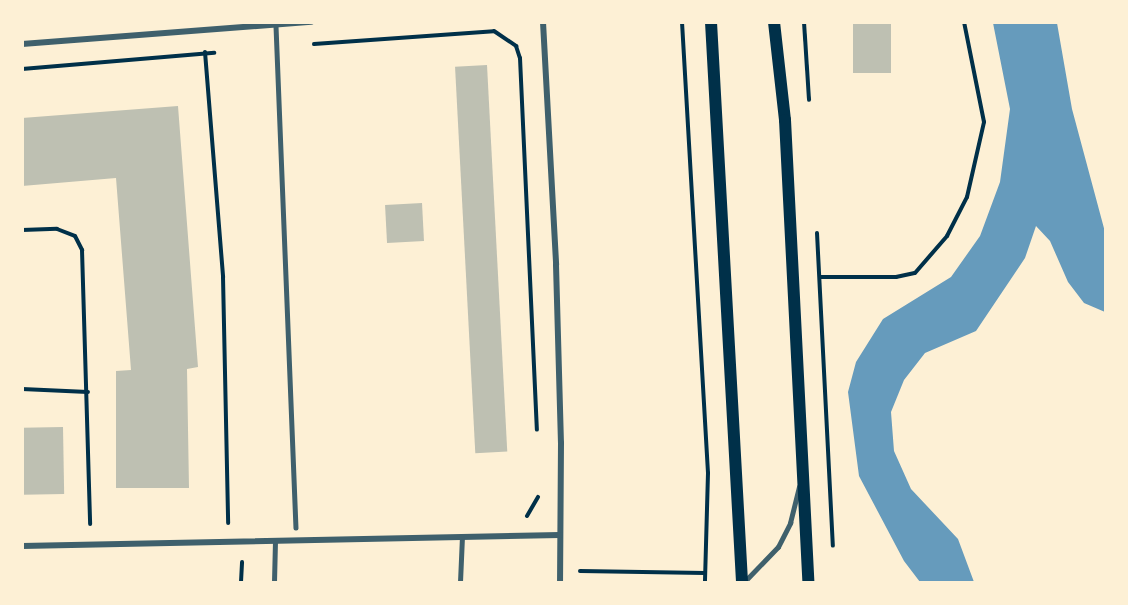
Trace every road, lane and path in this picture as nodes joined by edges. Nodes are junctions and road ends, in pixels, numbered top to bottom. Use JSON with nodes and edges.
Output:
{"nodes":[{"id":1,"x":311,"y":22,"type":"edge"},
{"id":2,"x":543,"y":22,"type":"edge"},
{"id":3,"x":682,"y":22,"type":"edge"},
{"id":4,"x":711,"y":22,"type":"edge"},
{"id":5,"x":774,"y":22,"type":"edge"},
{"id":6,"x":964,"y":22,"type":"edge"},
{"id":7,"x":259,"y":25,"type":"edge"},
{"id":8,"x":276,"y":26,"type":"junction"},
{"id":9,"x":204,"y":32,"type":"junction"},
{"id":10,"x":22,"y":44,"type":"edge"},
{"id":11,"x":279,"y":47,"type":"junction"},
{"id":12,"x":226,"y":52,"type":"dead end"},
{"id":13,"x":205,"y":54,"type":"junction"},
{"id":14,"x":22,"y":69,"type":"edge"},
{"id":15,"x":22,"y":230,"type":"edge"},
{"id":16,"x":820,"y":276,"type":"dead end"},
{"id":17,"x":22,"y":389,"type":"edge"},
{"id":18,"x":88,"y":392,"type":"junction"},
{"id":19,"x":538,"y":435,"type":"dead end"},
{"id":20,"x":804,"y":466,"type":"junction"},
{"id":21,"x":539,"y":487,"type":"dead end"},
{"id":22,"x":519,"y":524,"type":"dead end"},
{"id":23,"x":296,"y":528,"type":"dead end"},
{"id":24,"x":560,"y":535,"type":"junction"},
{"id":25,"x":462,"y":537,"type":"junction"},
{"id":26,"x":275,"y":541,"type":"junction"},
{"id":27,"x":229,"y":542,"type":"junction"},
{"id":28,"x":90,"y":545,"type":"junction"},
{"id":29,"x":22,"y":546,"type":"edge"},
{"id":30,"x":560,"y":570,"type":"junction"},
{"id":31,"x":705,"y":573,"type":"junction"},
{"id":32,"x":274,"y":582,"type":"edge"},
{"id":33,"x":460,"y":582,"type":"edge"},
{"id":34,"x":560,"y":582,"type":"edge"},
{"id":35,"x":705,"y":582,"type":"edge"},
{"id":36,"x":743,"y":582,"type":"edge"},
{"id":37,"x":808,"y":582,"type":"edge"}],
"edges":[{"from":1,"to":8,"type":"street"},
{"from":2,"to":24,"type":"street"},
{"from":3,"to":31,"type":"path"},
{"from":4,"to":36,"type":"main road"},
{"from":5,"to":20,"type":"main road"},
{"from":6,"to":16,"type":"path"},
{"from":7,"to":8,"type":"street"},
{"from":7,"to":9,"type":"street"},
{"from":8,"to":11,"type":"lane"},
{"from":9,"to":10,"type":"street"},
{"from":9,"to":13,"type":"path"},
{"from":11,"to":19,"type":"path"},
{"from":11,"to":23,"type":"lane"},
{"from":12,"to":13,"type":"path"},
{"from":13,"to":14,"type":"path"},
{"from":13,"to":27,"type":"path"},
{"from":15,"to":18,"type":"path"},
{"from":17,"to":18,"type":"path"},
{"from":18,"to":28,"type":"path"},
{"from":20,"to":36,"type":"lane"},
{"from":20,"to":37,"type":"main road"},
{"from":21,"to":22,"type":"path"},
{"from":24,"to":25,"type":"street"},
{"from":24,"to":30,"type":"street"},
{"from":25,"to":26,"type":"street"},
{"from":25,"to":33,"type":"lane"},
{"from":26,"to":27,"type":"street"},
{"from":26,"to":32,"type":"lane"},
{"from":27,"to":28,"type":"street"},
{"from":28,"to":29,"type":"street"},
{"from":30,"to":31,"type":"path"},
{"from":30,"to":34,"type":"street"},
{"from":31,"to":35,"type":"path"}]}
